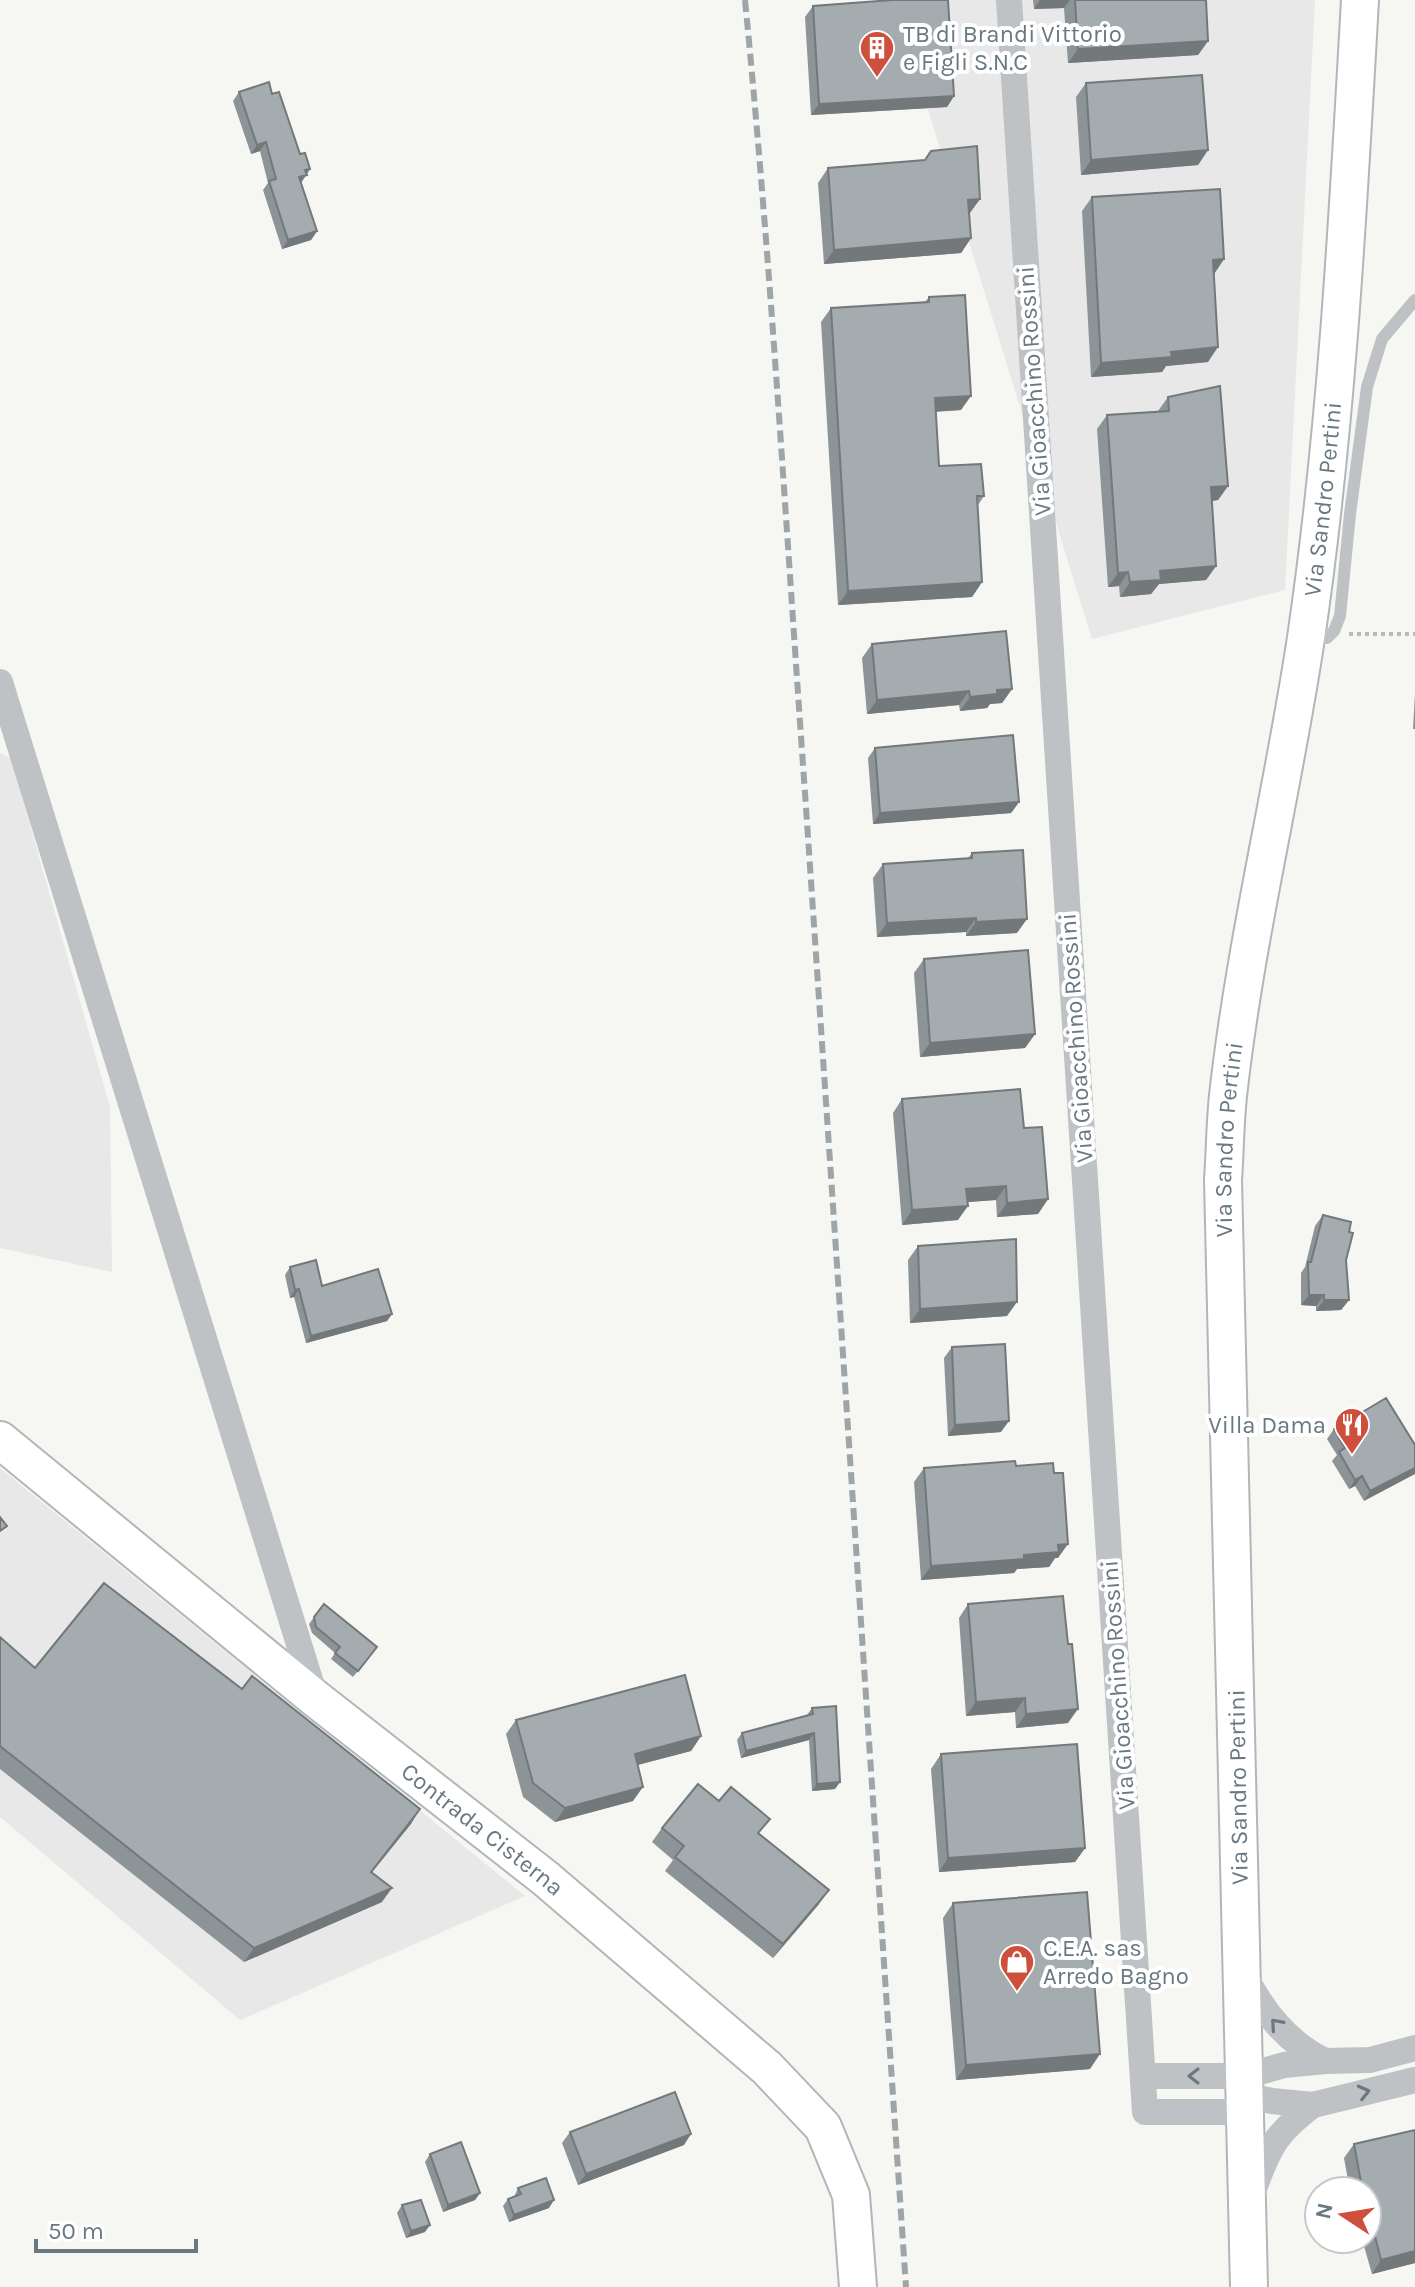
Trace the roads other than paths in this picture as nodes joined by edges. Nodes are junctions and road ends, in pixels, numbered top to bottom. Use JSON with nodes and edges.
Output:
{"nodes":[{"id":1,"x":1009,"y":0,"type":"edge"},
{"id":2,"x":1360,"y":0,"type":"edge"},
{"id":3,"x":1415,"y":300,"type":"edge"},
{"id":4,"x":1320,"y":635,"type":"junction"},
{"id":5,"x":0,"y":682,"type":"edge"},
{"id":6,"x":0,"y":1440,"type":"edge"},
{"id":7,"x":316,"y":1699,"type":"junction"},
{"id":8,"x":1242,"y":1972,"type":"junction"},
{"id":9,"x":1415,"y":2048,"type":"edge"},
{"id":10,"x":1325,"y":2061,"type":"junction"},
{"id":11,"x":1143,"y":2076,"type":"junction"},
{"id":12,"x":1415,"y":2080,"type":"edge"},
{"id":13,"x":1245,"y":2094,"type":"junction"},
{"id":14,"x":1313,"y":2105,"type":"junction"},
{"id":15,"x":1247,"y":2208,"type":"junction"},
{"id":16,"x":858,"y":2287,"type":"edge"},
{"id":17,"x":1249,"y":2287,"type":"edge"}],
"edges":[{"from":1,"to":11,"type":"street","name":"Via Gioacchino Rossini"},
{"from":2,"to":4,"type":"main road","name":"Via Sandro Pertini"},
{"from":3,"to":4,"type":"lane"},
{"from":4,"to":8,"type":"main road","name":"Via Sandro Pertini"},
{"from":5,"to":7,"type":"street"},
{"from":6,"to":7,"type":"main road","name":"Contrada Cisterna"},
{"from":7,"to":16,"type":"main road","name":"Contrada Cisterna"},
{"from":10,"to":8,"type":"street","one_way":true},
{"from":8,"to":13,"type":"main road","name":"Via Sandro Pertini"},
{"from":9,"to":10,"type":"street"},
{"from":10,"to":13,"type":"street"},
{"from":13,"to":11,"type":"street","one_way":true},
{"from":11,"to":13,"type":"street","name":"Via Gioacchino Rossini"},
{"from":14,"to":12,"type":"street","one_way":true},
{"from":13,"to":14,"type":"street"},
{"from":13,"to":15,"type":"main road","name":"Via Sandro Pertini"},
{"from":14,"to":15,"type":"street"},
{"from":15,"to":17,"type":"main road","name":"Via Sandro Pertini"}]}
